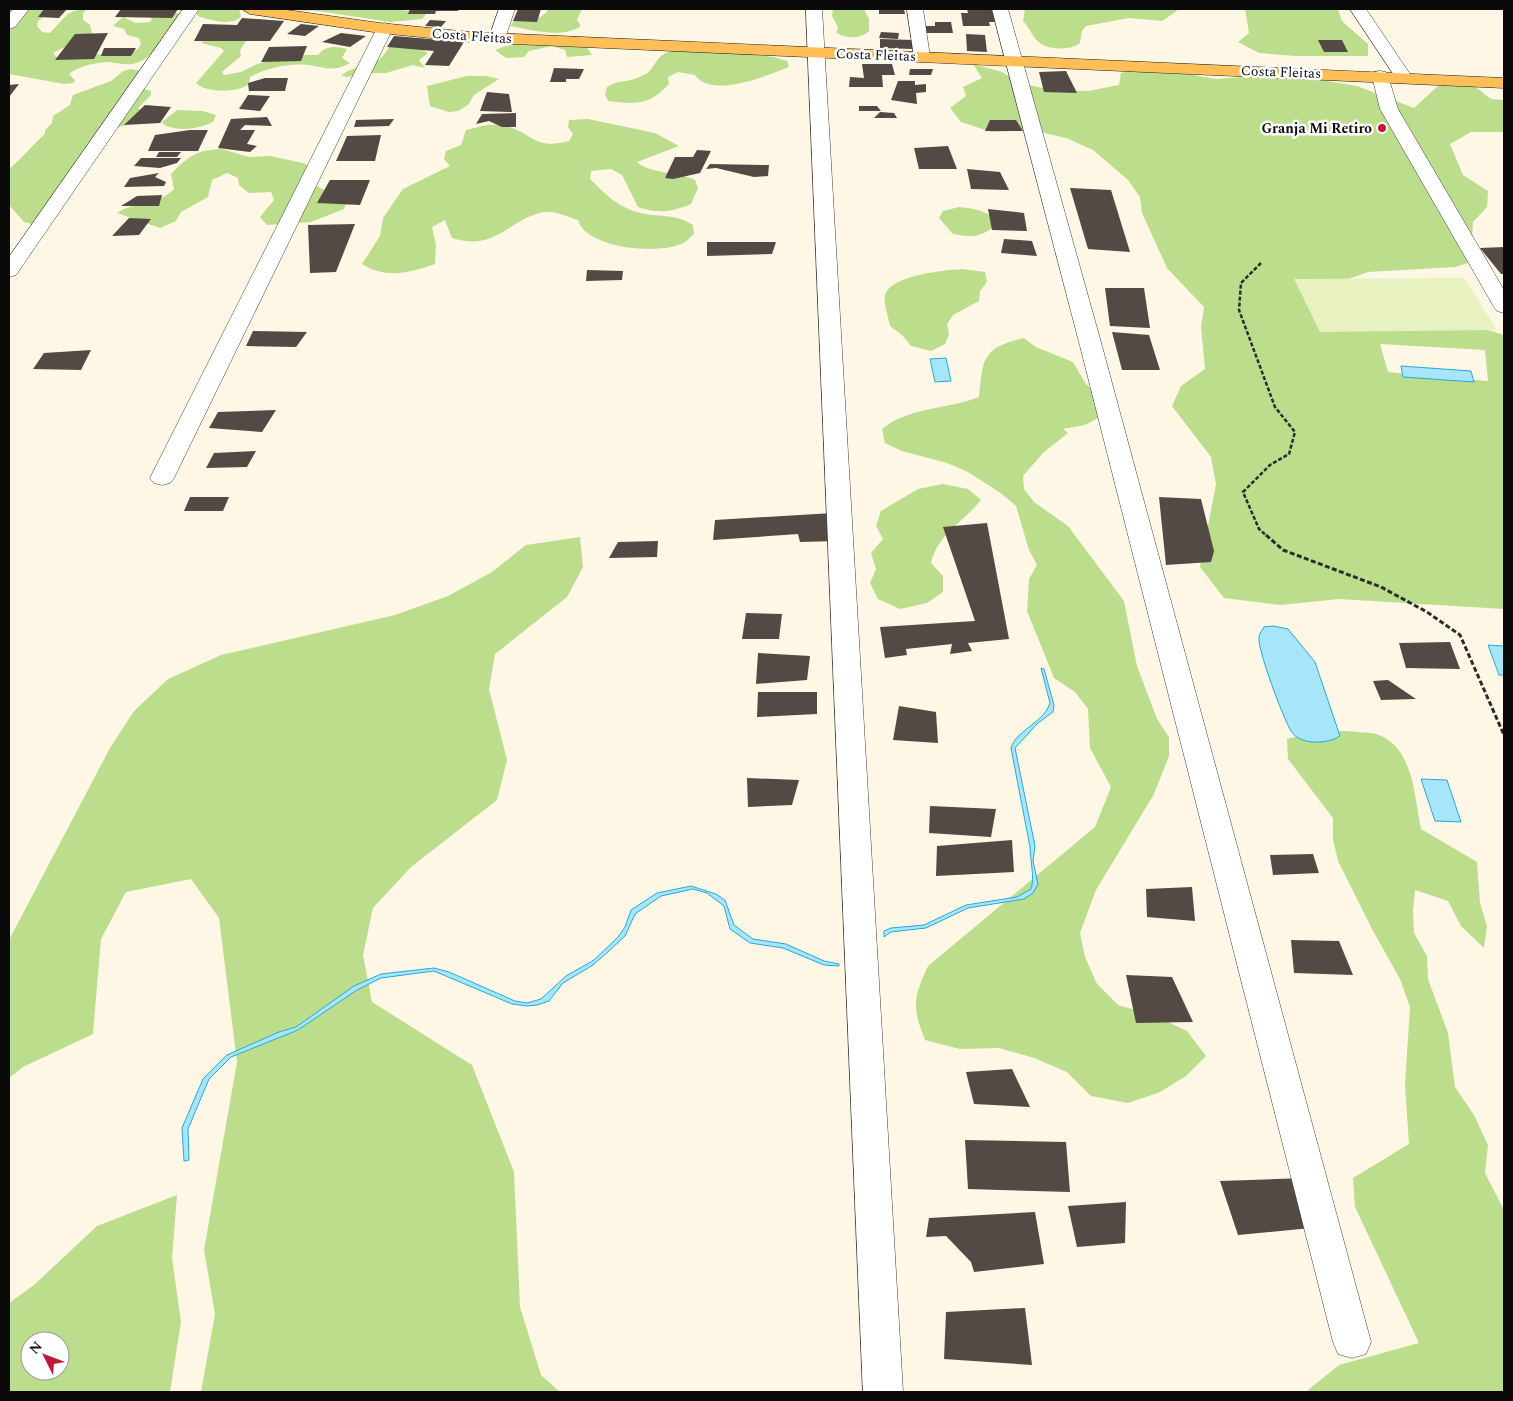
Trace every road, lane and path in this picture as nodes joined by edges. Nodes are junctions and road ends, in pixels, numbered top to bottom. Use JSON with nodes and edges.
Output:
{"nodes":[{"id":1,"x":21,"y":9,"type":"edge"},
{"id":2,"x":191,"y":9,"type":"edge"},
{"id":3,"x":250,"y":9,"type":"edge"},
{"id":4,"x":507,"y":9,"type":"edge"},
{"id":5,"x":814,"y":9,"type":"edge"},
{"id":6,"x":915,"y":9,"type":"edge"},
{"id":7,"x":1000,"y":9,"type":"edge"},
{"id":8,"x":1358,"y":9,"type":"edge"},
{"id":9,"x":9,"y":24,"type":"edge"},
{"id":10,"x":384,"y":24,"type":"junction"},
{"id":11,"x":498,"y":38,"type":"junction"},
{"id":12,"x":815,"y":53,"type":"junction"},
{"id":13,"x":922,"y":57,"type":"junction"},
{"id":14,"x":1013,"y":60,"type":"junction"},
{"id":15,"x":1380,"y":76,"type":"junction"},
{"id":16,"x":1404,"y":77,"type":"junction"},
{"id":17,"x":1504,"y":83,"type":"edge"},
{"id":18,"x":1261,"y":263,"type":"dead end"},
{"id":19,"x":9,"y":271,"type":"edge"},
{"id":20,"x":1504,"y":307,"type":"edge"},
{"id":21,"x":162,"y":478,"type":"dead end"},
{"id":22,"x":1504,"y":735,"type":"edge"},
{"id":23,"x":1352,"y":1342,"type":"dead end"},
{"id":24,"x":883,"y":1392,"type":"edge"}],
"edges":[{"from":1,"to":9,"type":"street"},
{"from":2,"to":19,"type":"street"},
{"from":3,"to":10,"type":"main road","name":"Costa Fleitas"},
{"from":4,"to":11,"type":"street"},
{"from":5,"to":12,"type":"street"},
{"from":6,"to":13,"type":"street"},
{"from":7,"to":14,"type":"street"},
{"from":8,"to":16,"type":"street"},
{"from":10,"to":11,"type":"main road","name":"Costa Fleitas"},
{"from":10,"to":21,"type":"street"},
{"from":11,"to":12,"type":"main road","name":"Costa Fleitas"},
{"from":12,"to":13,"type":"main road","name":"Costa Fleitas"},
{"from":12,"to":24,"type":"street"},
{"from":13,"to":14,"type":"main road","name":"Costa Fleitas"},
{"from":14,"to":15,"type":"main road","name":"Costa Fleitas"},
{"from":14,"to":23,"type":"street"},
{"from":15,"to":16,"type":"main road","name":"Costa Fleitas"},
{"from":15,"to":20,"type":"street"},
{"from":16,"to":17,"type":"main road","name":"Costa Fleitas"},
{"from":18,"to":22,"type":"path"}]}
